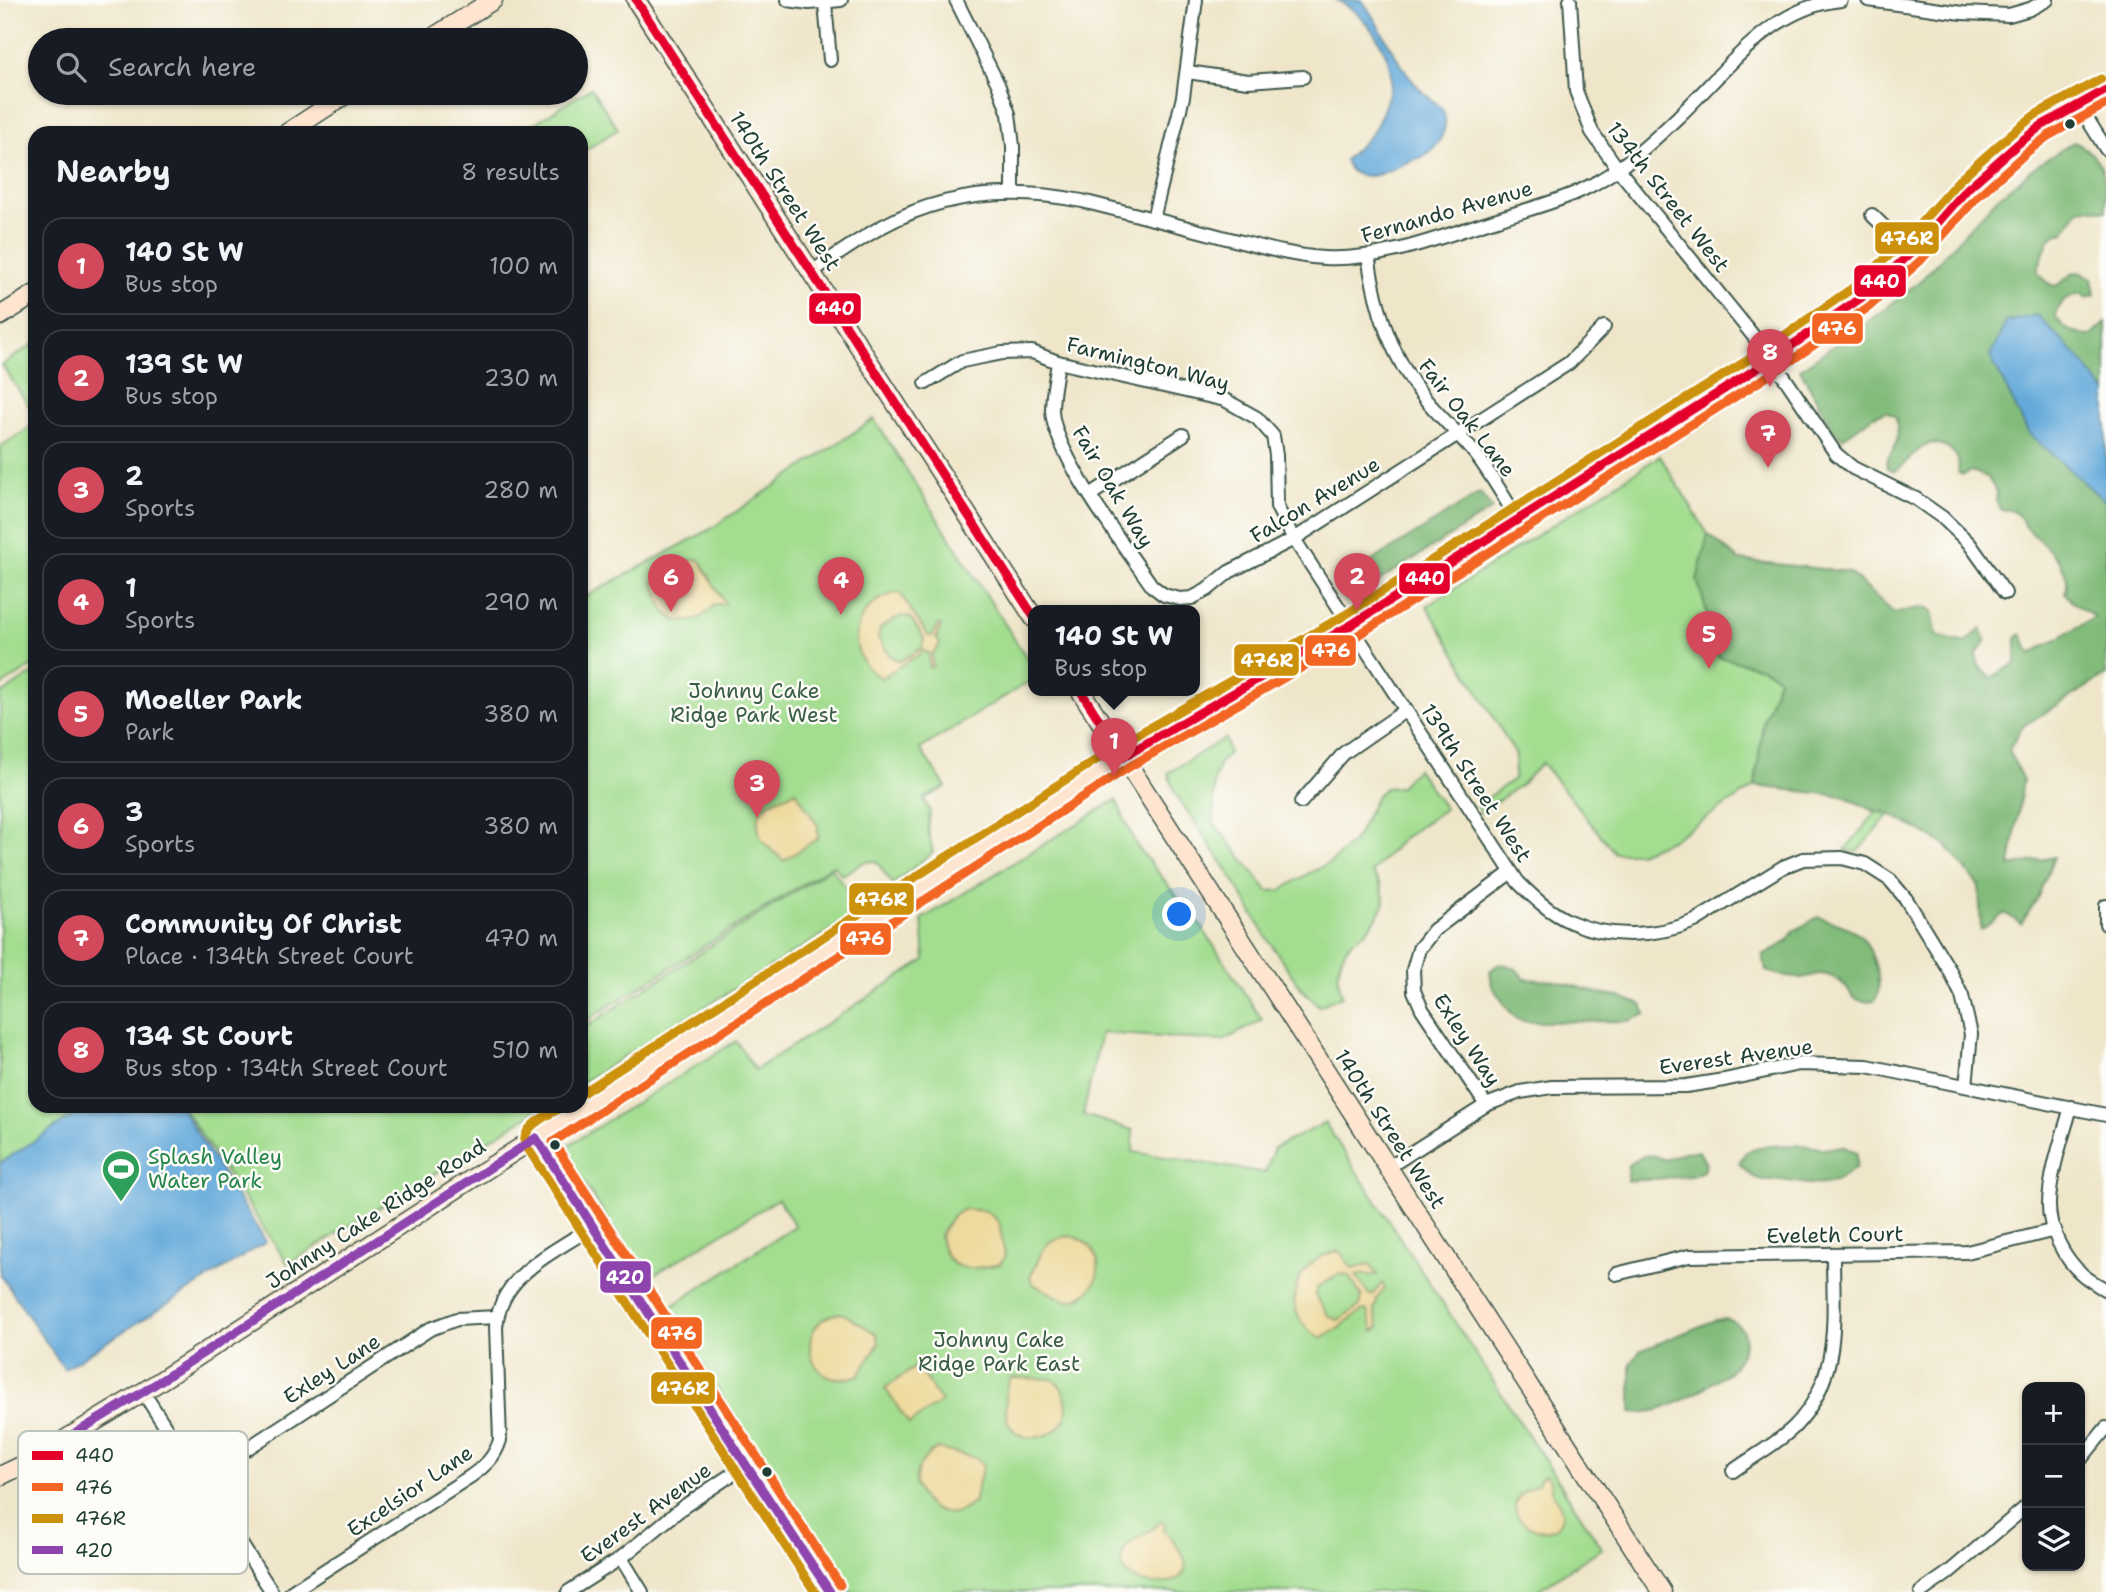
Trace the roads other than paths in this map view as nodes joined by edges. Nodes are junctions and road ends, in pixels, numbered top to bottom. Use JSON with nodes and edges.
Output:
{"nodes":[{"id":1,"x":493,"y":0,"type":"edge"},
{"id":2,"x":636,"y":0,"type":"edge"},
{"id":3,"x":788,"y":0,"type":"edge"},
{"id":4,"x":841,"y":0,"type":"edge"},
{"id":5,"x":956,"y":0,"type":"edge"},
{"id":6,"x":1196,"y":0,"type":"edge"},
{"id":7,"x":1570,"y":0,"type":"edge"},
{"id":8,"x":1841,"y":0,"type":"edge"},
{"id":9,"x":1868,"y":0,"type":"edge"},
{"id":10,"x":2047,"y":0,"type":"edge"},
{"id":11,"x":825,"y":3,"type":"junction"},
{"id":12,"x":1963,"y":7,"type":"edge"},
{"id":13,"x":448,"y":28,"type":"edge"},
{"id":14,"x":830,"y":60,"type":"dead end"},
{"id":15,"x":1188,"y":72,"type":"junction"},
{"id":16,"x":1303,"y":77,"type":"dead end"},
{"id":17,"x":2106,"y":90,"type":"edge"},
{"id":18,"x":2078,"y":104,"type":"junction"},
{"id":19,"x":330,"y":105,"type":"edge"},
{"id":20,"x":298,"y":126,"type":"edge"},
{"id":21,"x":2106,"y":149,"type":"edge"},
{"id":22,"x":1618,"y":169,"type":"junction"},
{"id":23,"x":1013,"y":192,"type":"junction"},
{"id":24,"x":1872,"y":215,"type":"dead end"},
{"id":25,"x":1153,"y":219,"type":"junction"},
{"id":26,"x":1911,"y":253,"type":"junction"},
{"id":27,"x":1368,"y":256,"type":"junction"},
{"id":28,"x":810,"y":272,"type":"junction"},
{"id":29,"x":28,"y":298,"type":"edge"},
{"id":30,"x":0,"y":316,"type":"edge"},
{"id":31,"x":1604,"y":327,"type":"dead end"},
{"id":32,"x":1772,"y":359,"type":"junction"},
{"id":33,"x":1058,"y":362,"type":"junction"},
{"id":34,"x":926,"y":383,"type":"dead end"},
{"id":35,"x":1183,"y":435,"type":"dead end"},
{"id":36,"x":1458,"y":435,"type":"junction"},
{"id":37,"x":1090,"y":495,"type":"junction"},
{"id":38,"x":1518,"y":520,"type":"junction"},
{"id":39,"x":1294,"y":539,"type":"junction"},
{"id":40,"x":2005,"y":593,"type":"dead end"},
{"id":41,"x":1192,"y":598,"type":"joint"},
{"id":42,"x":1028,"y":609,"type":"edge"},
{"id":43,"x":1351,"y":625,"type":"junction"},
{"id":44,"x":1084,"y":696,"type":"edge"},
{"id":45,"x":1406,"y":710,"type":"junction"},
{"id":46,"x":1123,"y":757,"type":"junction"},
{"id":47,"x":1301,"y":802,"type":"dead end"},
{"id":48,"x":1510,"y":873,"type":"junction"},
{"id":49,"x":2106,"y":906,"type":"edge"},
{"id":50,"x":2106,"y":923,"type":"edge"},
{"id":51,"x":1966,"y":1086,"type":"junction"},
{"id":52,"x":588,"y":1104,"type":"edge"},
{"id":53,"x":1486,"y":1105,"type":"junction"},
{"id":54,"x":2071,"y":1107,"type":"junction"},
{"id":55,"x":575,"y":1113,"type":"edge"},
{"id":56,"x":2106,"y":1115,"type":"edge"},
{"id":57,"x":536,"y":1138,"type":"junction"},
{"id":58,"x":1387,"y":1168,"type":"junction"},
{"id":59,"x":593,"y":1226,"type":"junction"},
{"id":60,"x":2055,"y":1230,"type":"junction"},
{"id":61,"x":1833,"y":1254,"type":"junction"},
{"id":62,"x":1616,"y":1274,"type":"dead end"},
{"id":63,"x":2106,"y":1290,"type":"edge"},
{"id":64,"x":496,"y":1317,"type":"junction"},
{"id":65,"x":143,"y":1392,"type":"junction"},
{"id":66,"x":2106,"y":1429,"type":"edge"},
{"id":67,"x":79,"y":1431,"type":"edge"},
{"id":68,"x":168,"y":1431,"type":"edge"},
{"id":69,"x":248,"y":1448,"type":"edge"},
{"id":70,"x":2085,"y":1454,"type":"edge"},
{"id":71,"x":746,"y":1465,"type":"junction"},
{"id":72,"x":18,"y":1467,"type":"edge"},
{"id":73,"x":18,"y":1470,"type":"edge"},
{"id":74,"x":1733,"y":1471,"type":"dead end"},
{"id":75,"x":0,"y":1476,"type":"edge"},
{"id":76,"x":0,"y":1484,"type":"edge"},
{"id":77,"x":2025,"y":1508,"type":"edge"},
{"id":78,"x":248,"y":1555,"type":"edge"},
{"id":79,"x":621,"y":1558,"type":"junction"},
{"id":80,"x":272,"y":1592,"type":"edge"},
{"id":81,"x":291,"y":1592,"type":"edge"},
{"id":82,"x":568,"y":1592,"type":"edge"},
{"id":83,"x":642,"y":1592,"type":"edge"},
{"id":84,"x":830,"y":1592,"type":"edge"},
{"id":85,"x":1662,"y":1592,"type":"edge"},
{"id":86,"x":1921,"y":1592,"type":"edge"}],
"edges":[{"from":1,"to":13,"type":"street"},
{"from":2,"to":28,"type":"street","name":"140th Street West"},
{"from":3,"to":11,"type":"street"},
{"from":4,"to":11,"type":"street"},
{"from":5,"to":23,"type":"street"},
{"from":6,"to":15,"type":"street"},
{"from":7,"to":22,"type":"street","name":"134th Street West"},
{"from":8,"to":22,"type":"street","name":"Fernando Avenue"},
{"from":9,"to":12,"type":"street"},
{"from":10,"to":12,"type":"street"},
{"from":11,"to":14,"type":"street"},
{"from":15,"to":16,"type":"street"},
{"from":15,"to":25,"type":"street"},
{"from":17,"to":18,"type":"street","name":"Johnny Cake Ridge Road"},
{"from":18,"to":21,"type":"street"},
{"from":18,"to":26,"type":"street","name":"Johnny Cake Ridge Road"},
{"from":19,"to":20,"type":"street"},
{"from":22,"to":27,"type":"street","name":"Fernando Avenue"},
{"from":22,"to":32,"type":"street","name":"134th Street West"},
{"from":23,"to":25,"type":"street","name":"Fernando Avenue"},
{"from":23,"to":28,"type":"street","name":"Fernando Avenue"},
{"from":24,"to":26,"type":"street"},
{"from":25,"to":27,"type":"street","name":"Fernando Avenue"},
{"from":26,"to":32,"type":"street","name":"Johnny Cake Ridge Road"},
{"from":27,"to":36,"type":"street","name":"Fair Oak Lane"},
{"from":28,"to":42,"type":"street","name":"140th Street West"},
{"from":29,"to":30,"type":"street"},
{"from":31,"to":36,"type":"street","name":"Falcon Avenue"},
{"from":32,"to":38,"type":"street","name":"Johnny Cake Ridge Road"},
{"from":32,"to":40,"type":"street","name":"134th Street West"},
{"from":33,"to":34,"type":"street","name":"Farmington Way"},
{"from":33,"to":37,"type":"street","name":"Fair Oak Way"},
{"from":33,"to":39,"type":"street","name":"Farmington Way"},
{"from":35,"to":37,"type":"street"},
{"from":36,"to":38,"type":"street","name":"Fair Oak Lane"},
{"from":36,"to":39,"type":"street","name":"Falcon Avenue"},
{"from":37,"to":41,"type":"street","name":"Fair Oak Way"},
{"from":38,"to":43,"type":"street","name":"Johnny Cake Ridge Road"},
{"from":39,"to":41,"type":"street","name":"Falcon Avenue"},
{"from":39,"to":43,"type":"street","name":"Farmington Way"},
{"from":43,"to":45,"type":"street","name":"139th Street West"},
{"from":43,"to":46,"type":"street","name":"Johnny Cake Ridge Road"},
{"from":44,"to":46,"type":"street","name":"140th Street West"},
{"from":45,"to":47,"type":"street"},
{"from":45,"to":48,"type":"street","name":"139th Street West"},
{"from":46,"to":52,"type":"street","name":"Johnny Cake Ridge Road"},
{"from":46,"to":58,"type":"street","name":"140th Street West"},
{"from":48,"to":51,"type":"street","name":"139th Street West"},
{"from":48,"to":53,"type":"street","name":"Exley Way"},
{"from":49,"to":50,"type":"street"},
{"from":51,"to":53,"type":"street","name":"Everest Avenue"},
{"from":51,"to":54,"type":"street","name":"Everest Avenue"},
{"from":53,"to":58,"type":"street","name":"Everest Avenue"},
{"from":54,"to":56,"type":"street","name":"Everest Avenue"},
{"from":54,"to":60,"type":"street"},
{"from":55,"to":57,"type":"street","name":"Johnny Cake Ridge Road"},
{"from":57,"to":59,"type":"street"},
{"from":57,"to":65,"type":"street","name":"Johnny Cake Ridge Road"},
{"from":58,"to":85,"type":"street","name":"140th Street West"},
{"from":59,"to":64,"type":"street","name":"Excelsior Lane"},
{"from":59,"to":71,"type":"street"},
{"from":60,"to":61,"type":"street","name":"Eveleth Court"},
{"from":60,"to":63,"type":"street"},
{"from":61,"to":62,"type":"street","name":"Eveleth Court"},
{"from":61,"to":74,"type":"street"},
{"from":64,"to":69,"type":"street","name":"Exley Lane"},
{"from":64,"to":81,"type":"street","name":"Excelsior Lane"},
{"from":65,"to":67,"type":"street","name":"Johnny Cake Ridge Road"},
{"from":65,"to":68,"type":"street"},
{"from":66,"to":70,"type":"street"},
{"from":71,"to":79,"type":"street","name":"Everest Avenue"},
{"from":71,"to":84,"type":"street"},
{"from":72,"to":75,"type":"street","name":"Johnny Cake Ridge Road"},
{"from":73,"to":76,"type":"street","name":"Johnny Cake Ridge Road"},
{"from":77,"to":86,"type":"street"},
{"from":78,"to":80,"type":"street"},
{"from":79,"to":82,"type":"street","name":"Everest Avenue"},
{"from":79,"to":83,"type":"street"}]}
